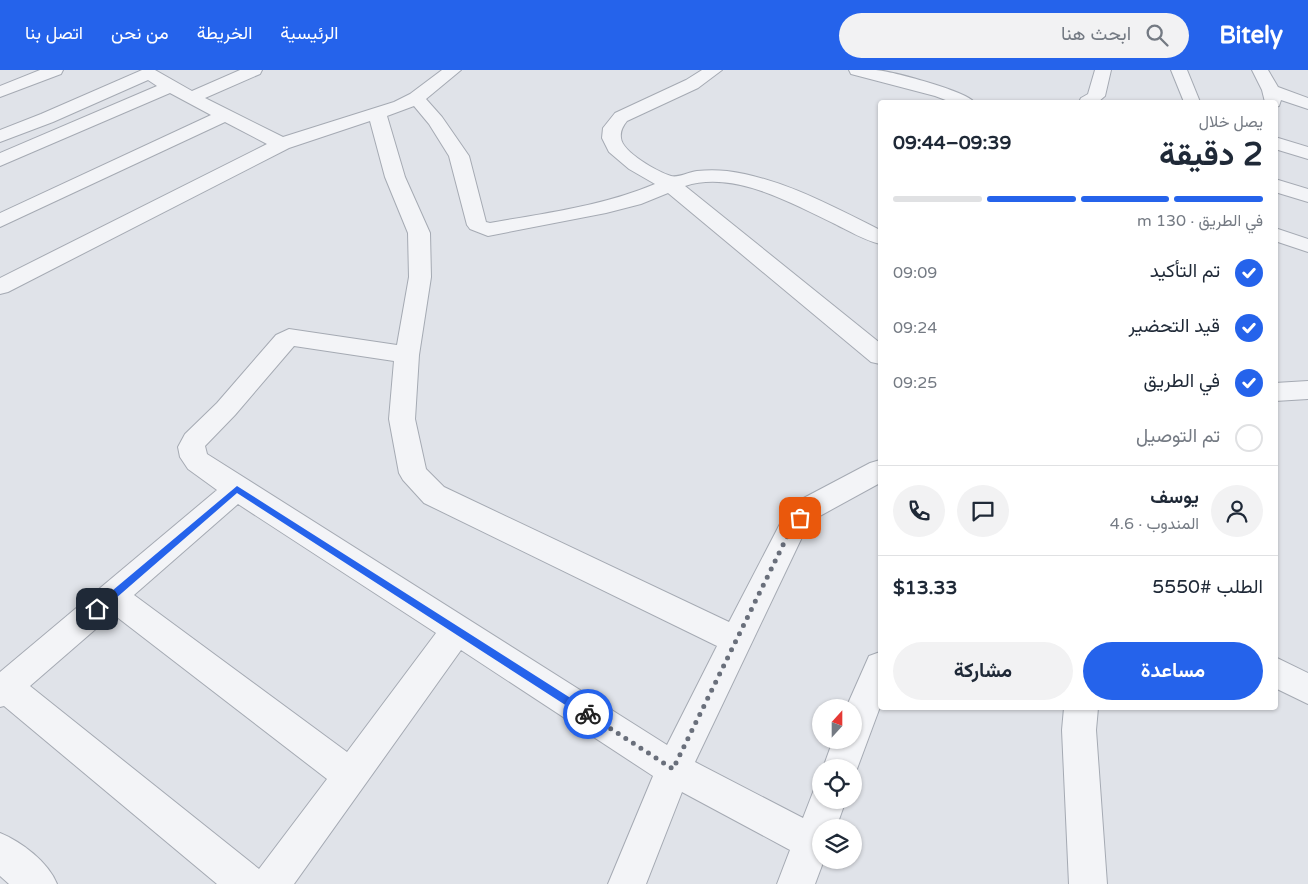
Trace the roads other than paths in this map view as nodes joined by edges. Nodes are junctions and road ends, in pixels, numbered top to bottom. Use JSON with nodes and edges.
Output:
{"nodes":[{"id":1,"x":55,"y":70,"type":"edge"},
{"id":2,"x":254,"y":70,"type":"edge"},
{"id":3,"x":453,"y":70,"type":"edge"},
{"id":4,"x":714,"y":70,"type":"edge"},
{"id":5,"x":857,"y":70,"type":"edge"},
{"id":6,"x":1103,"y":70,"type":"edge"},
{"id":7,"x":1179,"y":70,"type":"edge"},
{"id":8,"x":1260,"y":70,"type":"edge"},
{"id":9,"x":146,"y":72,"type":"edge"},
{"id":10,"x":171,"y":86,"type":"junction"},
{"id":11,"x":0,"y":92,"type":"edge"},
{"id":12,"x":1272,"y":96,"type":"edge"},
{"id":13,"x":191,"y":98,"type":"junction"},
{"id":14,"x":416,"y":98,"type":"junction"},
{"id":15,"x":960,"y":100,"type":"edge"},
{"id":16,"x":1090,"y":100,"type":"edge"},
{"id":17,"x":1191,"y":100,"type":"edge"},
{"id":18,"x":1308,"y":104,"type":"edge"},
{"id":19,"x":376,"y":113,"type":"junction"},
{"id":20,"x":225,"y":115,"type":"junction"},
{"id":21,"x":0,"y":136,"type":"edge"},
{"id":22,"x":1278,"y":143,"type":"edge"},
{"id":23,"x":282,"y":144,"type":"junction"},
{"id":24,"x":1308,"y":153,"type":"edge"},
{"id":25,"x":0,"y":160,"type":"edge"},
{"id":26,"x":669,"y":183,"type":"junction"},
{"id":27,"x":1278,"y":186,"type":"edge"},
{"id":28,"x":1308,"y":196,"type":"edge"},
{"id":29,"x":0,"y":221,"type":"edge"},
{"id":30,"x":1278,"y":235,"type":"edge"},
{"id":31,"x":878,"y":237,"type":"edge"},
{"id":32,"x":1308,"y":246,"type":"edge"},
{"id":33,"x":0,"y":287,"type":"edge"},
{"id":34,"x":407,"y":354,"type":"junction"},
{"id":35,"x":878,"y":354,"type":"edge"},
{"id":36,"x":1308,"y":390,"type":"edge"},
{"id":37,"x":1278,"y":392,"type":"edge"},
{"id":38,"x":878,"y":471,"type":"edge"},
{"id":39,"x":237,"y":489,"type":"junction"},
{"id":40,"x":112,"y":596,"type":"junction"},
{"id":41,"x":457,"y":630,"type":"junction"},
{"id":42,"x":735,"y":640,"type":"junction"},
{"id":43,"x":878,"y":671,"type":"edge"},
{"id":44,"x":1278,"y":674,"type":"edge"},
{"id":45,"x":1308,"y":689,"type":"edge"},
{"id":46,"x":3,"y":690,"type":"edge"},
{"id":47,"x":862,"y":710,"type":"edge"},
{"id":48,"x":1081,"y":710,"type":"edge"},
{"id":49,"x":673,"y":769,"type":"junction"},
{"id":50,"x":350,"y":775,"type":"junction"},
{"id":51,"x":812,"y":842,"type":"joint"},
{"id":52,"x":0,"y":852,"type":"edge"},
{"id":53,"x":38,"y":884,"type":"edge"},
{"id":54,"x":246,"y":884,"type":"edge"},
{"id":55,"x":271,"y":884,"type":"edge"},
{"id":56,"x":627,"y":884,"type":"edge"},
{"id":57,"x":796,"y":884,"type":"edge"},
{"id":58,"x":1088,"y":884,"type":"edge"}],
"edges":[{"from":1,"to":11,"type":"street"},
{"from":2,"to":13,"type":"street"},
{"from":3,"to":14,"type":"street"},
{"from":4,"to":26,"type":"street"},
{"from":5,"to":15,"type":"street"},
{"from":6,"to":16,"type":"street"},
{"from":7,"to":17,"type":"street"},
{"from":8,"to":12,"type":"street"},
{"from":9,"to":10,"type":"street"},
{"from":9,"to":21,"type":"street"},
{"from":10,"to":13,"type":"street"},
{"from":10,"to":25,"type":"street"},
{"from":12,"to":18,"type":"street"},
{"from":13,"to":20,"type":"street"},
{"from":14,"to":19,"type":"street"},
{"from":14,"to":26,"type":"street"},
{"from":19,"to":23,"type":"street"},
{"from":19,"to":34,"type":"street"},
{"from":20,"to":23,"type":"street"},
{"from":20,"to":29,"type":"street"},
{"from":22,"to":24,"type":"street"},
{"from":23,"to":33,"type":"street"},
{"from":26,"to":31,"type":"street"},
{"from":26,"to":35,"type":"street"},
{"from":27,"to":28,"type":"street"},
{"from":30,"to":32,"type":"street"},
{"from":34,"to":39,"type":"street"},
{"from":34,"to":42,"type":"street"},
{"from":36,"to":37,"type":"street"},
{"from":38,"to":42,"type":"street"},
{"from":39,"to":40,"type":"street"},
{"from":39,"to":41,"type":"street"},
{"from":40,"to":46,"type":"street"},
{"from":40,"to":50,"type":"street"},
{"from":41,"to":49,"type":"street"},
{"from":41,"to":50,"type":"street"},
{"from":42,"to":49,"type":"street"},
{"from":43,"to":47,"type":"street"},
{"from":44,"to":45,"type":"street"},
{"from":46,"to":54,"type":"street"},
{"from":48,"to":58,"type":"street"},
{"from":49,"to":51,"type":"street"},
{"from":49,"to":56,"type":"street"},
{"from":50,"to":55,"type":"street"},
{"from":51,"to":57,"type":"street"},
{"from":52,"to":53,"type":"street"}]}
